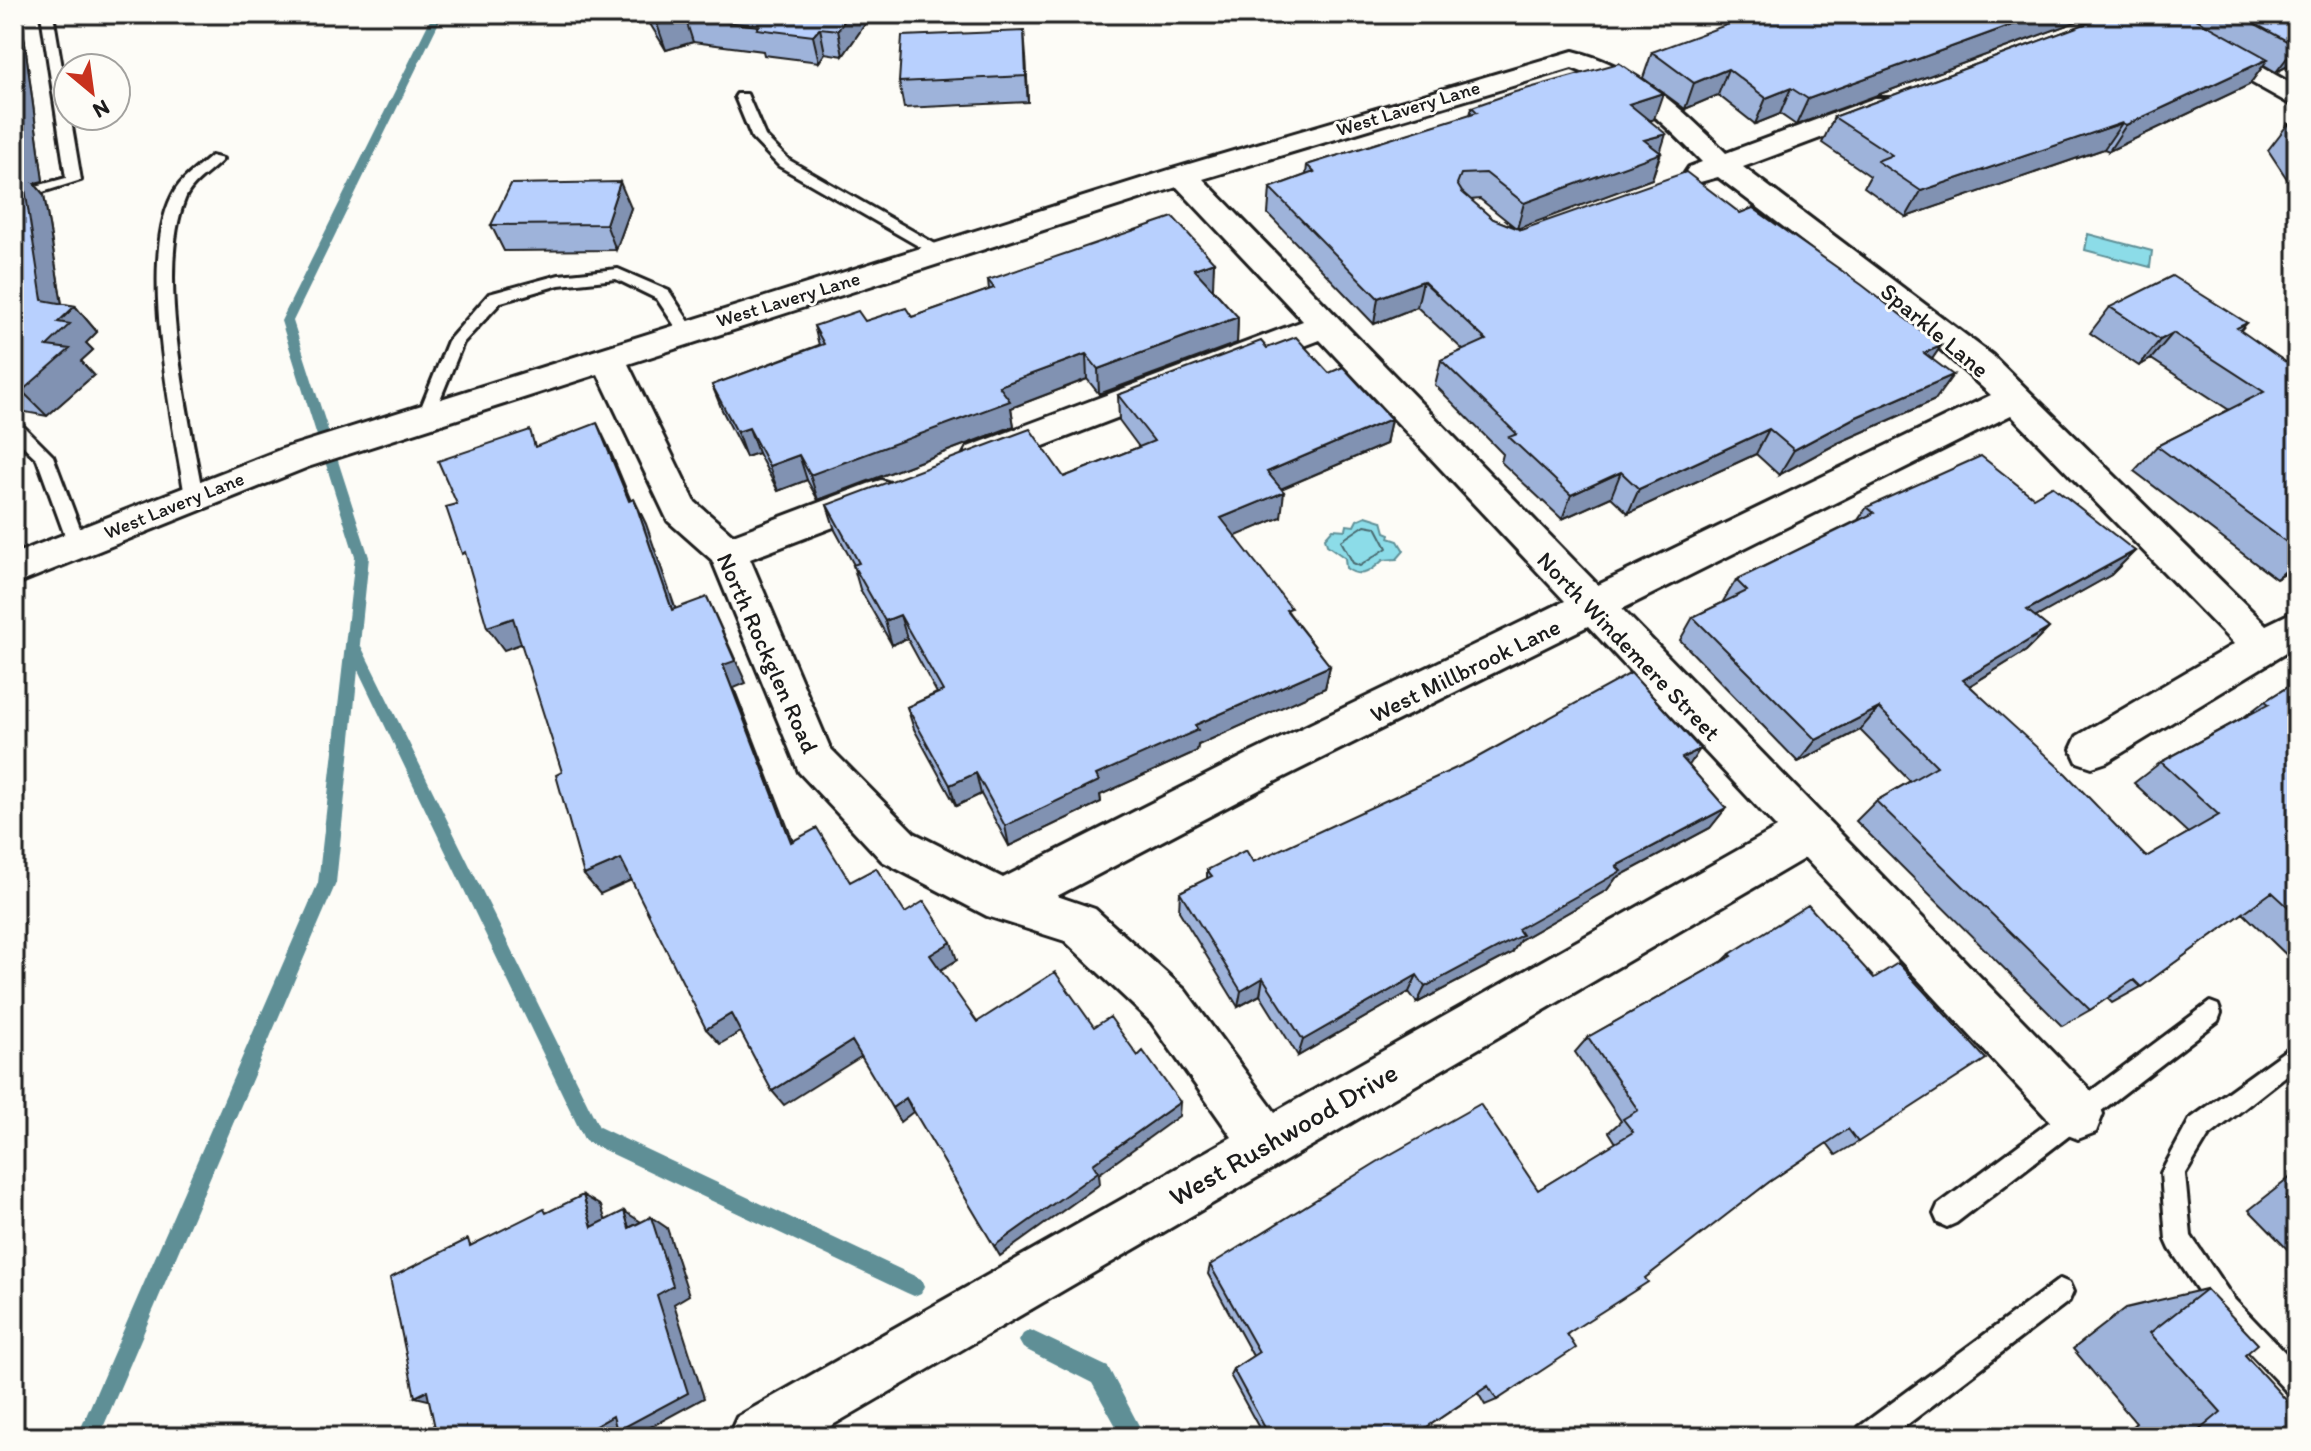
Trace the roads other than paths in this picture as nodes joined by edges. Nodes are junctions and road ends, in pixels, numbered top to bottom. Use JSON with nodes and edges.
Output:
{"nodes":[{"id":1,"x":28,"y":14,"type":"edge"},
{"id":2,"x":47,"y":14,"type":"edge"},
{"id":3,"x":2149,"y":14,"type":"edge"},
{"id":4,"x":14,"y":17,"type":"edge"},
{"id":5,"x":1573,"y":59,"type":"joint"},
{"id":6,"x":1911,"y":95,"type":"edge"},
{"id":7,"x":742,"y":97,"type":"dead end"},
{"id":8,"x":2297,"y":99,"type":"edge"},
{"id":9,"x":216,"y":159,"type":"dead end"},
{"id":10,"x":1721,"y":165,"type":"junction"},
{"id":11,"x":1183,"y":175,"type":"junction"},
{"id":12,"x":1679,"y":181,"type":"edge"},
{"id":13,"x":14,"y":197,"type":"edge"},
{"id":14,"x":939,"y":252,"type":"junction"},
{"id":15,"x":1324,"y":326,"type":"junction"},
{"id":16,"x":687,"y":331,"type":"junction"},
{"id":17,"x":607,"y":356,"type":"junction"},
{"id":18,"x":2014,"y":399,"type":"junction"},
{"id":19,"x":426,"y":415,"type":"junction"},
{"id":20,"x":14,"y":427,"type":"edge"},
{"id":21,"x":951,"y":467,"type":"edge"},
{"id":22,"x":907,"y":484,"type":"edge"},
{"id":23,"x":194,"y":496,"type":"junction"},
{"id":24,"x":77,"y":544,"type":"junction"},
{"id":25,"x":728,"y":552,"type":"junction"},
{"id":26,"x":14,"y":570,"type":"edge"},
{"id":27,"x":1593,"y":608,"type":"junction"},
{"id":28,"x":2297,"y":626,"type":"edge"},
{"id":29,"x":2262,"y":647,"type":"junction"},
{"id":30,"x":2092,"y":749,"type":"dead end"},
{"id":31,"x":1809,"y":833,"type":"junction"},
{"id":32,"x":1003,"y":901,"type":"junction"},
{"id":33,"x":2210,"y":1013,"type":"dead end"},
{"id":34,"x":2297,"y":1053,"type":"edge"},
{"id":35,"x":2078,"y":1114,"type":"junction"},
{"id":36,"x":1267,"y":1143,"type":"junction"},
{"id":37,"x":1947,"y":1214,"type":"dead end"},
{"id":38,"x":2060,"y":1292,"type":"dead end"},
{"id":39,"x":2297,"y":1384,"type":"edge"},
{"id":40,"x":757,"y":1437,"type":"edge"},
{"id":41,"x":1869,"y":1437,"type":"edge"}],
"edges":[{"from":1,"to":4,"type":"lane"},
{"from":2,"to":13,"type":"lane"},
{"from":3,"to":8,"type":"street"},
{"from":5,"to":10,"type":"street","name":"Sparkle Lane"},
{"from":5,"to":11,"type":"street","name":"West Lavery Lane"},
{"from":6,"to":10,"type":"street"},
{"from":7,"to":14,"type":"lane"},
{"from":9,"to":23,"type":"lane"},
{"from":10,"to":12,"type":"street"},
{"from":10,"to":18,"type":"street","name":"Sparkle Lane"},
{"from":11,"to":14,"type":"street","name":"West Lavery Lane"},
{"from":11,"to":15,"type":"street","name":"North Windemere Street"},
{"from":14,"to":16,"type":"street","name":"West Lavery Lane"},
{"from":15,"to":21,"type":"street"},
{"from":15,"to":27,"type":"street","name":"North Windemere Street"},
{"from":16,"to":17,"type":"street","name":"West Lavery Lane"},
{"from":16,"to":19,"type":"lane"},
{"from":17,"to":19,"type":"street","name":"West Lavery Lane"},
{"from":17,"to":25,"type":"street","name":"North Rockglen Road"},
{"from":18,"to":27,"type":"street","name":"West Millbrook Lane"},
{"from":18,"to":29,"type":"street","name":"Sparkle Lane"},
{"from":19,"to":23,"type":"street","name":"West Lavery Lane"},
{"from":20,"to":24,"type":"lane"},
{"from":22,"to":25,"type":"street"},
{"from":23,"to":24,"type":"street","name":"West Lavery Lane"},
{"from":24,"to":26,"type":"street","name":"West Lavery Lane"},
{"from":25,"to":32,"type":"street","name":"North Rockglen Road"},
{"from":27,"to":31,"type":"street","name":"North Windemere Street"},
{"from":27,"to":32,"type":"street","name":"West Millbrook Lane"},
{"from":28,"to":29,"type":"street"},
{"from":29,"to":30,"type":"street"},
{"from":31,"to":35,"type":"street","name":"North Windemere Street"},
{"from":31,"to":36,"type":"street","name":"West Rushwood Drive"},
{"from":32,"to":36,"type":"street","name":"North Rockglen Road"},
{"from":33,"to":35,"type":"lane"},
{"from":34,"to":39,"type":"lane"},
{"from":35,"to":37,"type":"lane"},
{"from":36,"to":40,"type":"street","name":"West Rushwood Drive"},
{"from":38,"to":41,"type":"lane"}]}
